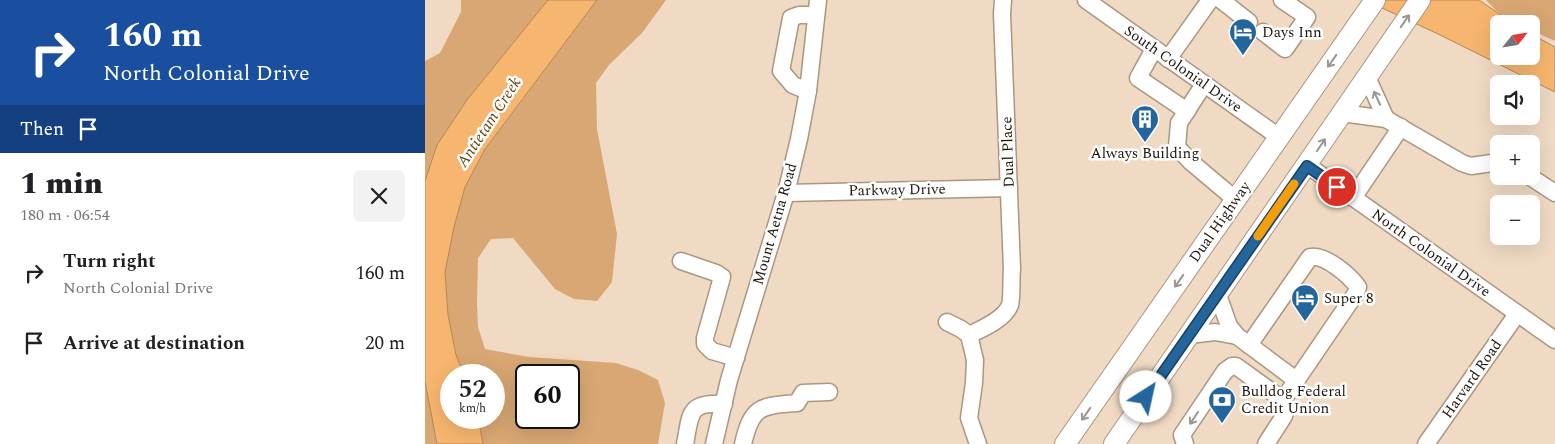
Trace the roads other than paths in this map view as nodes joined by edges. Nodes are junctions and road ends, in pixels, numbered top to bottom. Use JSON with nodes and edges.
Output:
{"nodes":[{"id":1,"x":1003,"y":0,"type":"edge"},
{"id":2,"x":1086,"y":0,"type":"edge"},
{"id":3,"x":1210,"y":0,"type":"edge"},
{"id":4,"x":1221,"y":0,"type":"edge"},
{"id":5,"x":1282,"y":0,"type":"edge"},
{"id":6,"x":1375,"y":0,"type":"edge"},
{"id":7,"x":1420,"y":0,"type":"edge"},
{"id":8,"x":817,"y":7,"type":"edge"},
{"id":9,"x":1249,"y":22,"type":"dead end"},
{"id":10,"x":1263,"y":32,"type":"dead end"},
{"id":11,"x":1154,"y":49,"type":"junction"},
{"id":12,"x":1168,"y":59,"type":"junction"},
{"id":13,"x":1367,"y":77,"type":"junction"},
{"id":14,"x":1204,"y":84,"type":"junction"},
{"id":15,"x":808,"y":91,"type":"junction"},
{"id":16,"x":1187,"y":111,"type":"junction"},
{"id":17,"x":1342,"y":113,"type":"junction"},
{"id":18,"x":1386,"y":119,"type":"junction"},
{"id":19,"x":1401,"y":127,"type":"junction"},
{"id":20,"x":1279,"y":138,"type":"junction"},
{"id":21,"x":1490,"y":163,"type":"edge"},
{"id":22,"x":1307,"y":166,"type":"junction"},
{"id":23,"x":1540,"y":184,"type":"edge"},
{"id":24,"x":1009,"y":188,"type":"junction"},
{"id":25,"x":786,"y":193,"type":"junction"},
{"id":26,"x":1555,"y":194,"type":"edge"},
{"id":27,"x":1353,"y":198,"type":"junction"},
{"id":28,"x":1235,"y":200,"type":"junction"},
{"id":29,"x":681,"y":261,"type":"dead end"},
{"id":30,"x":1217,"y":295,"type":"junction"},
{"id":31,"x":1517,"y":314,"type":"junction"},
{"id":32,"x":947,"y":322,"type":"dead end"},
{"id":33,"x":969,"y":335,"type":"junction"},
{"id":34,"x":1189,"y":335,"type":"junction"},
{"id":35,"x":1243,"y":340,"type":"junction"},
{"id":36,"x":1555,"y":340,"type":"edge"},
{"id":37,"x":736,"y":358,"type":"junction"},
{"id":38,"x":1296,"y":380,"type":"junction"},
{"id":39,"x":829,"y":392,"type":"dead end"},
{"id":40,"x":1283,"y":400,"type":"junction"},
{"id":41,"x":723,"y":404,"type":"junction"},
{"id":42,"x":685,"y":444,"type":"edge"},
{"id":43,"x":714,"y":444,"type":"edge"},
{"id":44,"x":743,"y":444,"type":"edge"},
{"id":45,"x":978,"y":444,"type":"edge"},
{"id":46,"x":1065,"y":444,"type":"edge"},
{"id":47,"x":1114,"y":444,"type":"edge"},
{"id":48,"x":1185,"y":444,"type":"edge"},
{"id":49,"x":1266,"y":444,"type":"edge"},
{"id":50,"x":1426,"y":444,"type":"edge"}],
"edges":[{"from":1,"to":24,"type":"street","name":"Dual Place"},
{"from":2,"to":11,"type":"street","name":"South Colonial Drive"},
{"from":3,"to":12,"type":"street"},
{"from":4,"to":9,"type":"street"},
{"from":5,"to":10,"type":"street"},
{"from":6,"to":20,"type":"main road","name":"Dual Highway","one_way":true},
{"from":13,"to":7,"type":"main road","one_way":true},
{"from":8,"to":15,"type":"street","name":"Mount Aetna Road"},
{"from":8,"to":15,"type":"street"},
{"from":11,"to":12,"type":"street","name":"South Colonial Drive"},
{"from":11,"to":16,"type":"street"},
{"from":12,"to":14,"type":"street","name":"South Colonial Drive"},
{"from":13,"to":17,"type":"main road"},
{"from":18,"to":13,"type":"street","one_way":true},
{"from":14,"to":16,"type":"street"},
{"from":14,"to":20,"type":"street","name":"South Colonial Drive"},
{"from":15,"to":25,"type":"street","name":"Mount Aetna Road"},
{"from":16,"to":28,"type":"street"},
{"from":17,"to":18,"type":"street"},
{"from":22,"to":17,"type":"main road","one_way":true},
{"from":18,"to":19,"type":"street"},
{"from":19,"to":21,"type":"street"},
{"from":19,"to":27,"type":"street"},
{"from":20,"to":28,"type":"main road","name":"Dual Highway"},
{"from":22,"to":27,"type":"street","name":"North Colonial Drive"},
{"from":22,"to":30,"type":"main road"},
{"from":23,"to":26,"type":"street"},
{"from":24,"to":25,"type":"street","name":"Parkway Drive"},
{"from":24,"to":33,"type":"street","name":"Dual Place"},
{"from":25,"to":37,"type":"street","name":"Mount Aetna Road"},
{"from":27,"to":31,"type":"street","name":"North Colonial Drive"},
{"from":28,"to":46,"type":"main road","name":"Dual Highway","one_way":true},
{"from":29,"to":37,"type":"street"},
{"from":30,"to":34,"type":"main road"},
{"from":30,"to":35,"type":"street"},
{"from":31,"to":36,"type":"street","name":"North Colonial Drive"},
{"from":31,"to":50,"type":"street","name":"Harvard Road"},
{"from":32,"to":33,"type":"street"},
{"from":33,"to":45,"type":"street"},
{"from":34,"to":35,"type":"street"},
{"from":34,"to":47,"type":"main road"},
{"from":35,"to":38,"type":"street"},
{"from":35,"to":38,"type":"street"},
{"from":37,"to":41,"type":"street","name":"Mount Aetna Road"},
{"from":38,"to":40,"type":"street"},
{"from":39,"to":44,"type":"street"},
{"from":40,"to":48,"type":"street","one_way":true},
{"from":40,"to":49,"type":"street"},
{"from":41,"to":42,"type":"street"},
{"from":41,"to":43,"type":"street","name":"Mount Aetna Road"}]}
